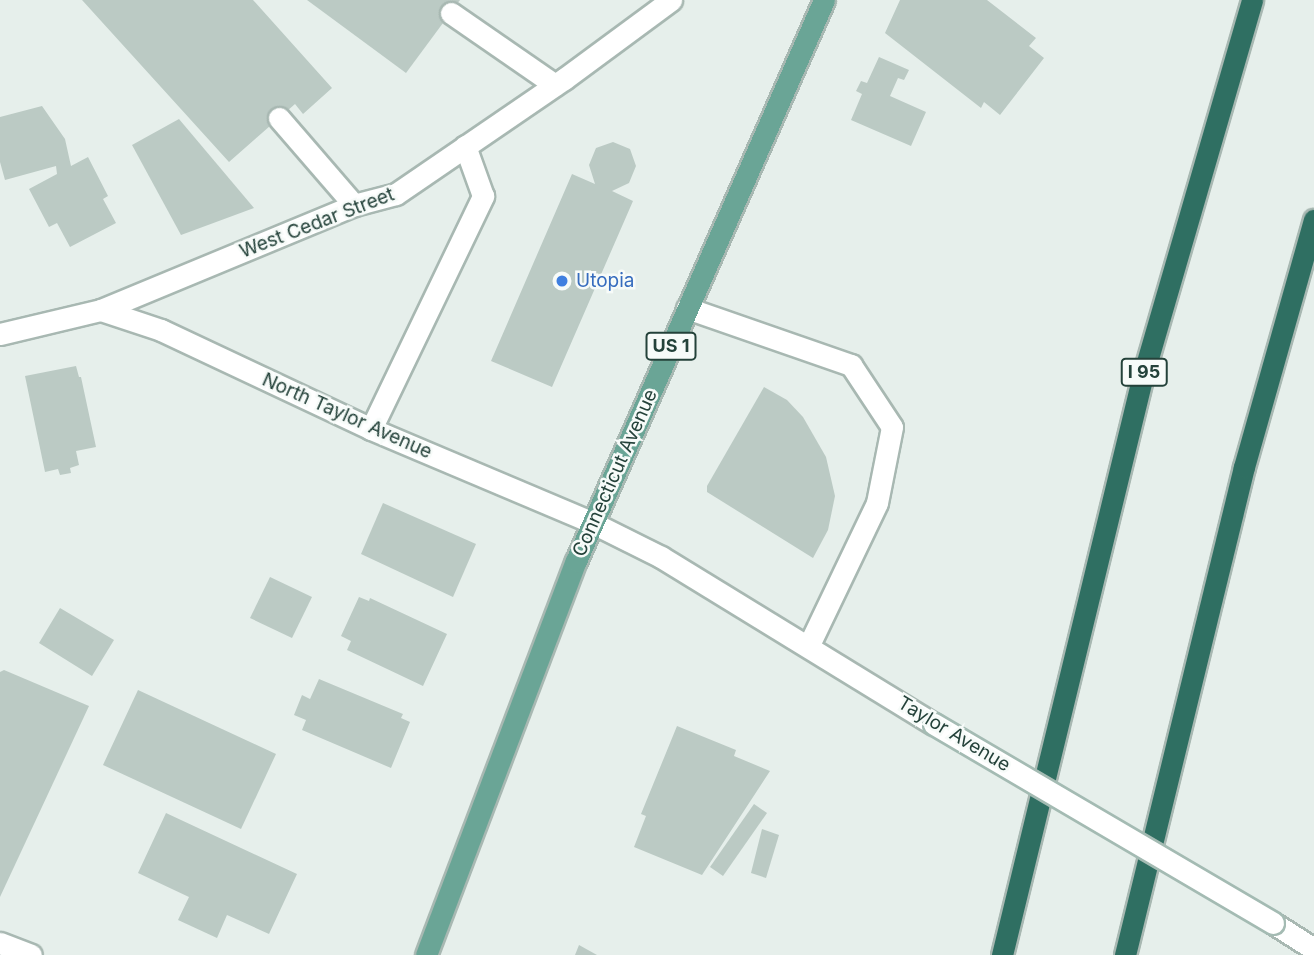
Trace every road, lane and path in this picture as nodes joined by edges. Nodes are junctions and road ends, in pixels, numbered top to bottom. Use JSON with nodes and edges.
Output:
{"nodes":[{"id":1,"x":671,"y":0,"type":"edge"},
{"id":2,"x":824,"y":0,"type":"edge"},
{"id":3,"x":1252,"y":0,"type":"edge"},
{"id":4,"x":450,"y":13,"type":"dead end"},
{"id":5,"x":555,"y":85,"type":"junction"},
{"id":6,"x":279,"y":118,"type":"dead end"},
{"id":7,"x":465,"y":146,"type":"junction"},
{"id":8,"x":354,"y":205,"type":"junction"},
{"id":9,"x":1314,"y":220,"type":"edge"},
{"id":10,"x":687,"y":308,"type":"junction"},
{"id":11,"x":101,"y":310,"type":"junction"},
{"id":12,"x":0,"y":334,"type":"edge"},
{"id":13,"x":371,"y":429,"type":"junction"},
{"id":14,"x":593,"y":523,"type":"junction"},
{"id":15,"x":809,"y":645,"type":"junction"},
{"id":16,"x":0,"y":943,"type":"edge"},
{"id":17,"x":1314,"y":949,"type":"edge"},
{"id":18,"x":32,"y":955,"type":"edge"},
{"id":19,"x":426,"y":955,"type":"edge"},
{"id":20,"x":1002,"y":955,"type":"edge"},
{"id":21,"x":1125,"y":955,"type":"edge"}],
"edges":[{"from":1,"to":5,"type":"street","name":"West Cedar Street"},
{"from":2,"to":10,"type":"main road","name":"Connecticut Avenue","number":"US 1"},
{"from":3,"to":20,"type":"highway","number":"I 95"},
{"from":4,"to":5,"type":"street"},
{"from":5,"to":7,"type":"street","name":"West Cedar Street"},
{"from":6,"to":8,"type":"street"},
{"from":7,"to":8,"type":"street","name":"West Cedar Street"},
{"from":7,"to":13,"type":"street"},
{"from":8,"to":11,"type":"street","name":"West Cedar Street"},
{"from":9,"to":21,"type":"highway"},
{"from":10,"to":14,"type":"main road","name":"Connecticut Avenue","number":"US 1"},
{"from":10,"to":15,"type":"street"},
{"from":11,"to":12,"type":"street","name":"West Cedar Street"},
{"from":11,"to":13,"type":"street","name":"North Taylor Avenue"},
{"from":13,"to":14,"type":"street","name":"North Taylor Avenue"},
{"from":14,"to":15,"type":"street","name":"Taylor Avenue"},
{"from":14,"to":19,"type":"main road","name":"Connecticut Avenue","number":"US 1"},
{"from":15,"to":17,"type":"street","name":"Taylor Avenue","bridge":true},
{"from":16,"to":18,"type":"street"}]}
